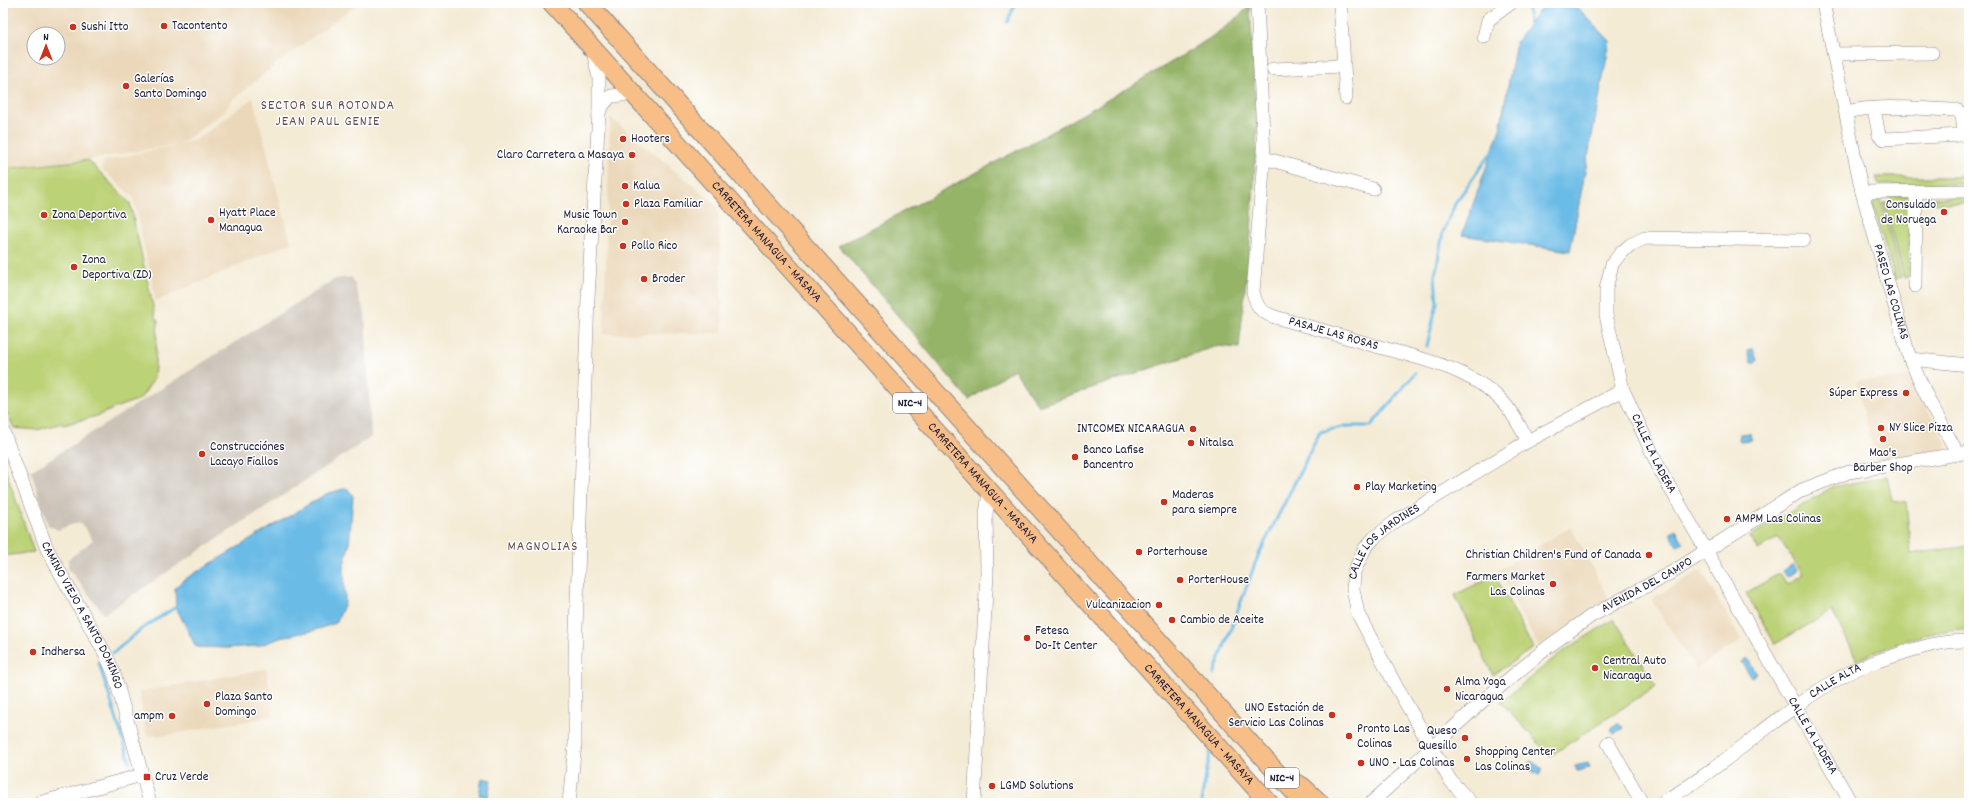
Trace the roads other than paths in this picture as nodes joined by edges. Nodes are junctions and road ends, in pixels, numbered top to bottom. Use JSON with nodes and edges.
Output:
{"nodes":[{"id":1,"x":552,"y":3,"type":"edge"},
{"id":2,"x":587,"y":3,"type":"edge"},
{"id":3,"x":1258,"y":3,"type":"edge"},
{"id":4,"x":1340,"y":3,"type":"edge"},
{"id":5,"x":1511,"y":3,"type":"edge"},
{"id":6,"x":1823,"y":3,"type":"edge"},
{"id":7,"x":1484,"y":37,"type":"dead end"},
{"id":8,"x":591,"y":46,"type":"junction"},
{"id":9,"x":1932,"y":53,"type":"dead end"},
{"id":10,"x":1834,"y":54,"type":"junction"},
{"id":11,"x":1344,"y":66,"type":"junction"},
{"id":12,"x":1273,"y":69,"type":"dead end"},
{"id":13,"x":634,"y":94,"type":"junction"},
{"id":14,"x":1346,"y":98,"type":"dead end"},
{"id":15,"x":1874,"y":109,"type":"junction"},
{"id":16,"x":599,"y":112,"type":"junction"},
{"id":17,"x":1846,"y":112,"type":"junction"},
{"id":18,"x":1264,"y":158,"type":"junction"},
{"id":19,"x":1373,"y":190,"type":"dead end"},
{"id":20,"x":1916,"y":191,"type":"junction"},
{"id":21,"x":1969,"y":191,"type":"edge"},
{"id":22,"x":1862,"y":192,"type":"junction"},
{"id":23,"x":1804,"y":240,"type":"dead end"},
{"id":24,"x":1915,"y":286,"type":"dead end"},
{"id":25,"x":1910,"y":359,"type":"junction"},
{"id":26,"x":1969,"y":365,"type":"edge"},
{"id":27,"x":1623,"y":390,"type":"junction"},
{"id":28,"x":3,"y":431,"type":"edge"},
{"id":29,"x":1528,"y":442,"type":"junction"},
{"id":30,"x":1963,"y":453,"type":"edge"},
{"id":31,"x":989,"y":491,"type":"junction"},
{"id":32,"x":1707,"y":551,"type":"junction"},
{"id":33,"x":1969,"y":641,"type":"edge"},
{"id":34,"x":1796,"y":707,"type":"junction"},
{"id":35,"x":1608,"y":743,"type":"dead end"},
{"id":36,"x":1432,"y":747,"type":"junction"},
{"id":37,"x":1239,"y":769,"type":"junction"},
{"id":38,"x":1277,"y":773,"type":"junction"},
{"id":39,"x":142,"y":775,"type":"junction"},
{"id":40,"x":39,"y":803,"type":"edge"},
{"id":41,"x":150,"y":803,"type":"edge"},
{"id":42,"x":570,"y":803,"type":"edge"},
{"id":43,"x":974,"y":803,"type":"edge"},
{"id":44,"x":1269,"y":803,"type":"edge"},
{"id":45,"x":1282,"y":803,"type":"edge"},
{"id":46,"x":1304,"y":803,"type":"edge"},
{"id":47,"x":1320,"y":803,"type":"edge"},
{"id":48,"x":1371,"y":803,"type":"edge"},
{"id":49,"x":1471,"y":803,"type":"edge"},
{"id":50,"x":1642,"y":803,"type":"edge"},
{"id":51,"x":1661,"y":803,"type":"edge"},
{"id":52,"x":1851,"y":803,"type":"edge"}],
"edges":[{"from":1,"to":8,"type":"highway","name":"CARRETERA MANAGUA - MASAYA","number":"NIC-4"},
{"from":2,"to":38,"type":"highway","name":"CARRETERA MANAGUA - MASAYA","number":"NIC-4"},
{"from":3,"to":18,"type":"street","name":"PASAJE LAS ROSAS"},
{"from":4,"to":11,"type":"street"},
{"from":5,"to":7,"type":"street"},
{"from":6,"to":10,"type":"street","name":"PASEO LAS COLINAS"},
{"from":8,"to":13,"type":"highway","name":"CARRETERA MANAGUA - MASAYA","number":"NIC-4"},
{"from":8,"to":16,"type":"street"},
{"from":9,"to":10,"type":"street"},
{"from":10,"to":17,"type":"street","name":"PASEO LAS COLINAS"},
{"from":11,"to":12,"type":"street"},
{"from":11,"to":14,"type":"street"},
{"from":13,"to":16,"type":"street"},
{"from":13,"to":31,"type":"highway","name":"CARRETERA MANAGUA - MASAYA","number":"NIC-4"},
{"from":15,"to":15,"type":"street"},
{"from":15,"to":17,"type":"street"},
{"from":16,"to":42,"type":"street"},
{"from":17,"to":22,"type":"street","name":"PASEO LAS COLINAS"},
{"from":18,"to":19,"type":"street"},
{"from":18,"to":29,"type":"street","name":"PASAJE LAS ROSAS"},
{"from":20,"to":21,"type":"street"},
{"from":20,"to":22,"type":"street"},
{"from":20,"to":24,"type":"street"},
{"from":22,"to":25,"type":"street","name":"PASEO LAS COLINAS"},
{"from":23,"to":27,"type":"street","name":"CALLE LA LADERA"},
{"from":25,"to":26,"type":"street"},
{"from":25,"to":30,"type":"street","name":"PASEO LAS COLINAS"},
{"from":27,"to":29,"type":"street","name":"CALLE LOS JARDINES"},
{"from":27,"to":32,"type":"street","name":"CALLE LA LADERA"},
{"from":28,"to":39,"type":"street","name":"CAMINO VIEJO A SANTO DOMINGO"},
{"from":29,"to":36,"type":"street","name":"CALLE LOS JARDINES"},
{"from":30,"to":32,"type":"street","name":"AVENIDA DEL CAMPO"},
{"from":31,"to":37,"type":"highway","name":"CARRETERA MANAGUA - MASAYA","number":"NIC-4"},
{"from":31,"to":43,"type":"street"},
{"from":32,"to":34,"type":"street","name":"CALLE LA LADERA"},
{"from":32,"to":36,"type":"street","name":"AVENIDA DEL CAMPO"},
{"from":33,"to":34,"type":"street","name":"CALLE ALTA"},
{"from":34,"to":51,"type":"street","name":"CALLE ALTA"},
{"from":34,"to":52,"type":"street","name":"CALLE LA LADERA"},
{"from":35,"to":50,"type":"street"},
{"from":36,"to":48,"type":"street","name":"AVENIDA DEL CAMPO"},
{"from":36,"to":49,"type":"street"},
{"from":37,"to":44,"type":"highway","name":"CARRETERA MANAGUA - MASAYA","number":"NIC-4"},
{"from":37,"to":45,"type":"highway"},
{"from":38,"to":46,"type":"highway","name":"CARRETERA MANAGUA - MASAYA","number":"NIC-4"},
{"from":38,"to":47,"type":"highway"},
{"from":39,"to":40,"type":"street"},
{"from":39,"to":41,"type":"street","name":"CAMINO VIEJO A SANTO DOMINGO"}]}
